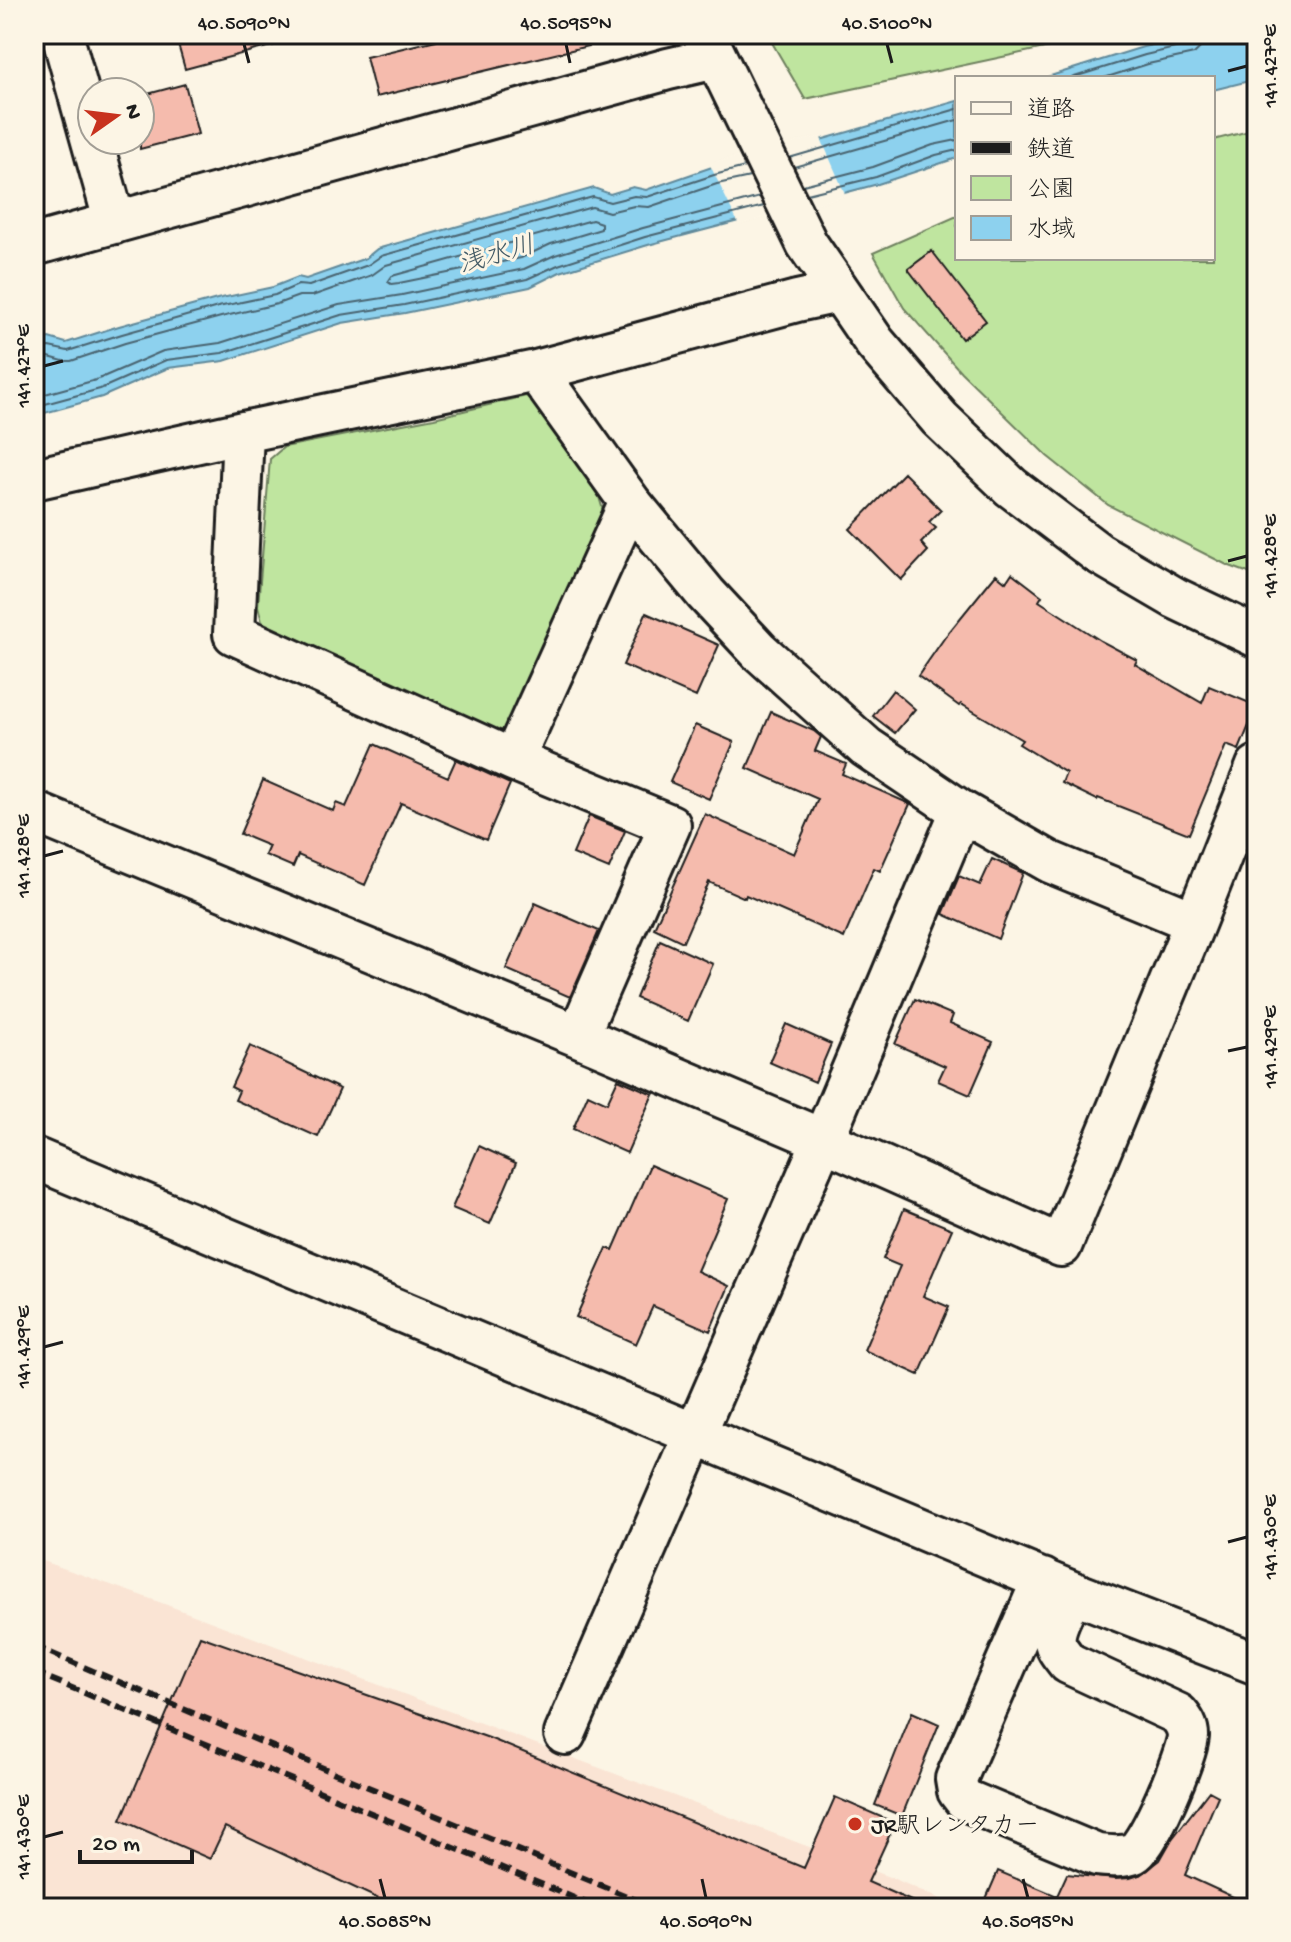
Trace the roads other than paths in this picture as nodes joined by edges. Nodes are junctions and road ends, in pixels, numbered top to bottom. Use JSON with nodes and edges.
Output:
{"nodes":[{"id":1,"x":62,"y":34,"type":"edge"},
{"id":2,"x":710,"y":46,"type":"edge"},
{"id":3,"x":115,"y":223,"type":"junction"},
{"id":4,"x":34,"y":245,"type":"edge"},
{"id":5,"x":839,"y":292,"type":"junction"},
{"id":6,"x":536,"y":371,"type":"junction"},
{"id":7,"x":243,"y":432,"type":"junction"},
{"id":8,"x":34,"y":479,"type":"edge"},
{"id":9,"x":630,"y":502,"type":"junction"},
{"id":10,"x":1257,"y":637,"type":"edge"},
{"id":11,"x":513,"y":760,"type":"junction"},
{"id":12,"x":1257,"y":766,"type":"edge"},
{"id":13,"x":961,"y":811,"type":"junction"},
{"id":14,"x":34,"y":812,"type":"edge"},
{"id":15,"x":1195,"y":922,"type":"junction"},
{"id":16,"x":578,"y":1036,"type":"junction"},
{"id":17,"x":823,"y":1140,"type":"junction"},
{"id":18,"x":34,"y":1158,"type":"edge"},
{"id":19,"x":696,"y":1434,"type":"junction"},
{"id":20,"x":1058,"y":1585,"type":"junction"},
{"id":21,"x":1257,"y":1664,"type":"edge"},
{"id":22,"x":565,"y":1734,"type":"dead end"}],
"edges":[{"from":1,"to":3,"type":"street"},
{"from":2,"to":3,"type":"street"},
{"from":2,"to":5,"type":"street"},
{"from":3,"to":4,"type":"street"},
{"from":5,"to":6,"type":"street"},
{"from":5,"to":10,"type":"street"},
{"from":6,"to":7,"type":"street"},
{"from":6,"to":9,"type":"street"},
{"from":7,"to":8,"type":"street"},
{"from":7,"to":11,"type":"street"},
{"from":9,"to":11,"type":"street"},
{"from":9,"to":13,"type":"street"},
{"from":11,"to":16,"type":"street"},
{"from":12,"to":15,"type":"street"},
{"from":13,"to":15,"type":"street"},
{"from":13,"to":17,"type":"street"},
{"from":14,"to":16,"type":"street"},
{"from":15,"to":17,"type":"street"},
{"from":16,"to":17,"type":"street"},
{"from":17,"to":19,"type":"street"},
{"from":18,"to":19,"type":"street"},
{"from":19,"to":20,"type":"street"},
{"from":19,"to":22,"type":"street"},
{"from":20,"to":20,"type":"street"},
{"from":20,"to":21,"type":"street"}]}
